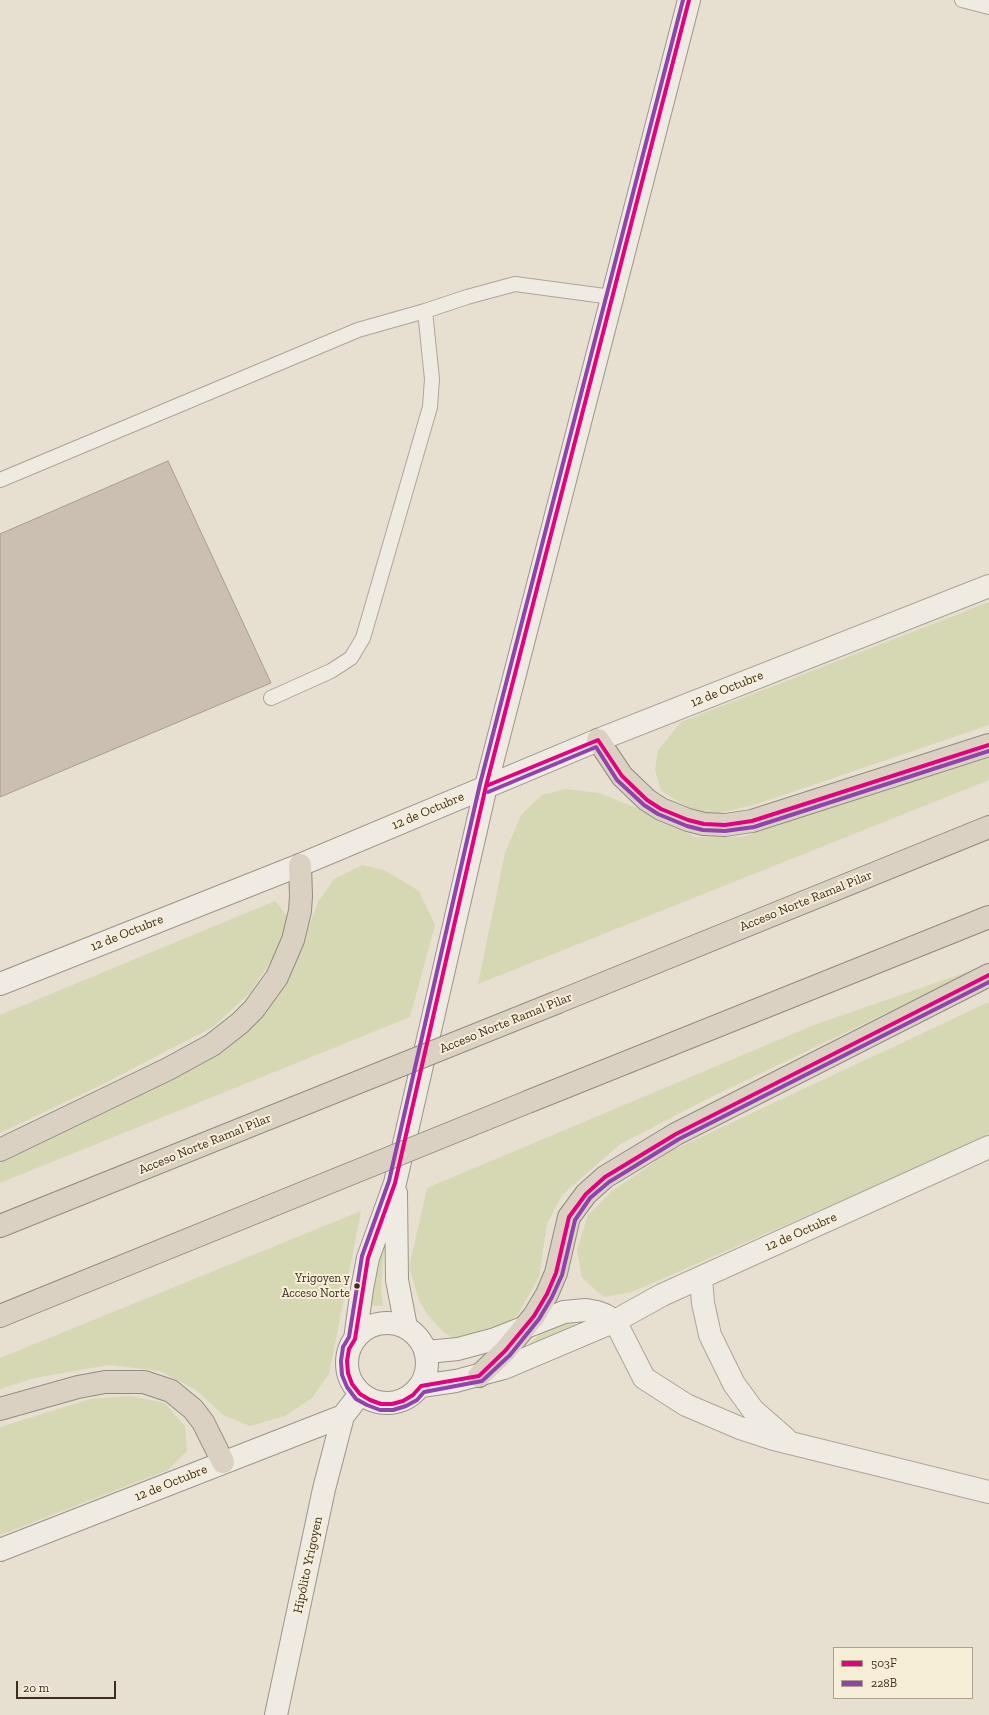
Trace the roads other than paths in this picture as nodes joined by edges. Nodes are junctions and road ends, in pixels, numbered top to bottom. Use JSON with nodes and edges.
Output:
{"nodes":[{"id":1,"x":688,"y":0,"type":"edge"},
{"id":2,"x":962,"y":0,"type":"edge"},
{"id":3,"x":989,"y":7,"type":"edge"},
{"id":4,"x":612,"y":297,"type":"junction"},
{"id":5,"x":425,"y":311,"type":"junction"},
{"id":6,"x":0,"y":480,"type":"edge"},
{"id":7,"x":989,"y":586,"type":"edge"},
{"id":8,"x":271,"y":698,"type":"dead end"},
{"id":9,"x":598,"y":740,"type":"junction"},
{"id":10,"x":989,"y":745,"type":"edge"},
{"id":11,"x":486,"y":786,"type":"junction"},
{"id":12,"x":989,"y":827,"type":"edge"},
{"id":13,"x":300,"y":865,"type":"junction"},
{"id":14,"x":989,"y":917,"type":"edge"},
{"id":15,"x":989,"y":974,"type":"edge"},
{"id":16,"x":0,"y":984,"type":"edge"},
{"id":17,"x":989,"y":1147,"type":"edge"},
{"id":18,"x":0,"y":1150,"type":"edge"},
{"id":19,"x":395,"y":1183,"type":"junction"},
{"id":20,"x":0,"y":1226,"type":"edge"},
{"id":21,"x":701,"y":1278,"type":"junction"},
{"id":22,"x":0,"y":1316,"type":"edge"},
{"id":23,"x":615,"y":1321,"type":"junction"},
{"id":24,"x":406,"y":1327,"type":"junction"},
{"id":25,"x":526,"y":1328,"type":"junction"},
{"id":26,"x":355,"y":1339,"type":"junction"},
{"id":27,"x":427,"y":1352,"type":"junction"},
{"id":28,"x":479,"y":1376,"type":"junction"},
{"id":29,"x":421,"y":1386,"type":"junction"},
{"id":30,"x":360,"y":1394,"type":"junction"},
{"id":31,"x":0,"y":1410,"type":"edge"},
{"id":32,"x":343,"y":1416,"type":"junction"},
{"id":33,"x":789,"y":1443,"type":"junction"},
{"id":34,"x":223,"y":1462,"type":"junction"},
{"id":35,"x":989,"y":1492,"type":"edge"},
{"id":36,"x":0,"y":1550,"type":"edge"},
{"id":37,"x":276,"y":1715,"type":"edge"}],
"edges":[{"from":1,"to":4,"type":"street"},
{"from":2,"to":3,"type":"lane"},
{"from":4,"to":5,"type":"lane"},
{"from":4,"to":11,"type":"street"},
{"from":5,"to":6,"type":"lane"},
{"from":5,"to":8,"type":"lane"},
{"from":7,"to":9,"type":"street","name":"12 de Octubre"},
{"from":9,"to":10,"type":"highway"},
{"from":9,"to":11,"type":"street","name":"12 de Octubre"},
{"from":11,"to":13,"type":"street","name":"12 de Octubre"},
{"from":11,"to":19,"type":"street"},
{"from":12,"to":20,"type":"highway","name":"Acceso Norte Ramal Pilar","bridge":true},
{"from":13,"to":16,"type":"street","name":"12 de Octubre"},
{"from":13,"to":18,"type":"highway"},
{"from":14,"to":22,"type":"highway","bridge":true},
{"from":15,"to":25,"type":"highway"},
{"from":17,"to":21,"type":"street","name":"12 de Octubre"},
{"from":19,"to":24,"type":"street"},
{"from":19,"to":26,"type":"street"},
{"from":21,"to":23,"type":"street","name":"12 de Octubre"},
{"from":21,"to":33,"type":"street"},
{"from":23,"to":25,"type":"street"},
{"from":23,"to":28,"type":"street","name":"12 de Octubre"},
{"from":23,"to":33,"type":"street"},
{"from":24,"to":26,"type":"street"},
{"from":24,"to":27,"type":"street"},
{"from":25,"to":27,"type":"street"},
{"from":25,"to":28,"type":"highway"},
{"from":26,"to":30,"type":"street"},
{"from":27,"to":29,"type":"street"},
{"from":28,"to":29,"type":"street","name":"12 de Octubre"},
{"from":29,"to":30,"type":"street"},
{"from":30,"to":32,"type":"street"},
{"from":31,"to":34,"type":"highway"},
{"from":32,"to":34,"type":"street","name":"12 de Octubre"},
{"from":32,"to":37,"type":"street","name":"Hipólito Yrigoyen"},
{"from":33,"to":35,"type":"street"},
{"from":34,"to":36,"type":"street","name":"12 de Octubre"}]}
